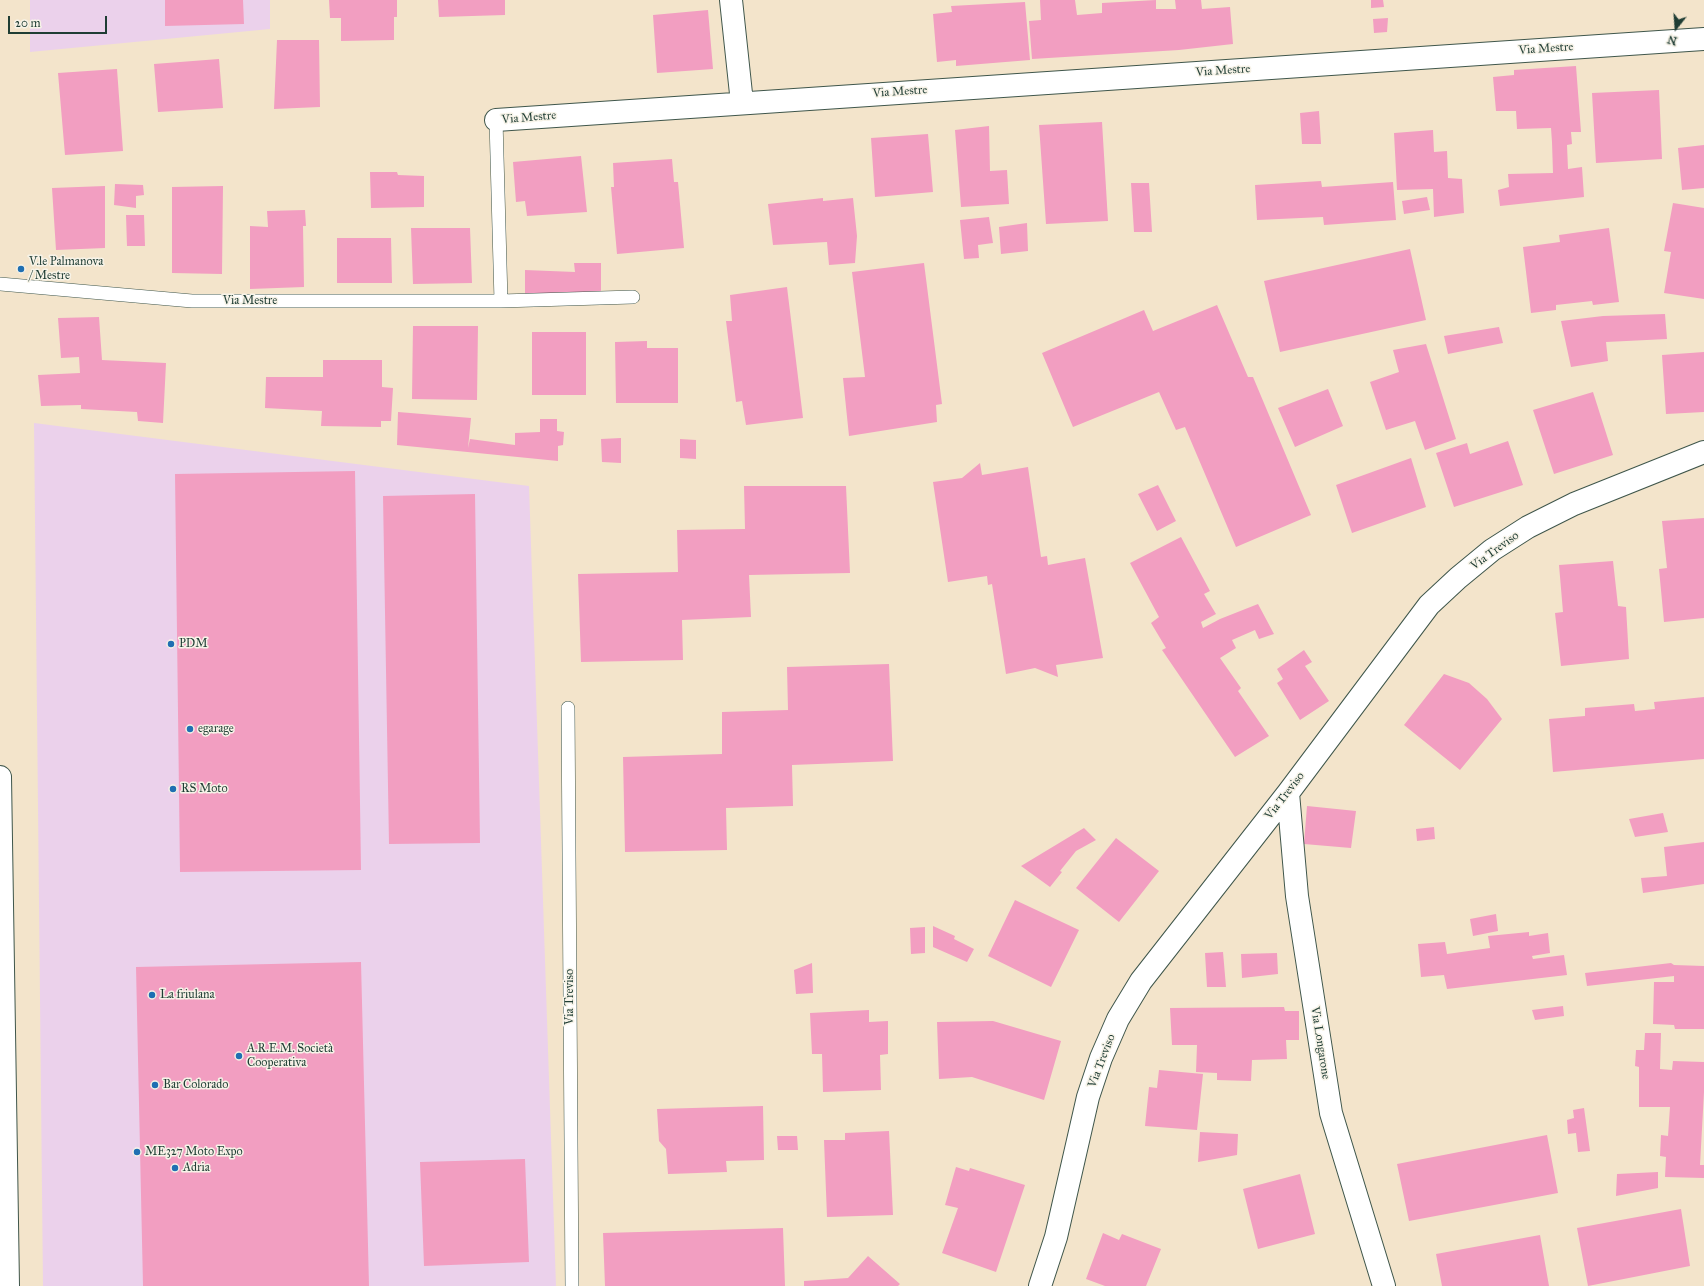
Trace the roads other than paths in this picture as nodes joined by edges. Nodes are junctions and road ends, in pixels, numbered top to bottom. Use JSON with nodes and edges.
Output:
{"nodes":[{"id":1,"x":731,"y":0,"type":"edge"},
{"id":2,"x":1704,"y":39,"type":"edge"},
{"id":3,"x":742,"y":103,"type":"junction"},
{"id":4,"x":496,"y":120,"type":"joint"},
{"id":5,"x":0,"y":284,"type":"edge"},
{"id":6,"x":633,"y":297,"type":"dead end"},
{"id":7,"x":501,"y":301,"type":"junction"},
{"id":8,"x":1704,"y":452,"type":"edge"},
{"id":9,"x":568,"y":708,"type":"dead end"},
{"id":10,"x":0,"y":777,"type":"edge"},
{"id":11,"x":1288,"y":793,"type":"junction"},
{"id":12,"x":8,"y":1286,"type":"edge"},
{"id":13,"x":572,"y":1286,"type":"edge"},
{"id":14,"x":1041,"y":1286,"type":"edge"},
{"id":15,"x":1384,"y":1286,"type":"edge"}],
"edges":[{"from":1,"to":3,"type":"street"},
{"from":2,"to":3,"type":"street","name":"Via Mestre"},
{"from":3,"to":4,"type":"street","name":"Via Mestre"},
{"from":4,"to":7,"type":"lane","name":"Via Mestre"},
{"from":5,"to":7,"type":"lane","name":"Via Mestre"},
{"from":6,"to":7,"type":"lane","name":"Via Mestre"},
{"from":8,"to":11,"type":"street","name":"Via Treviso"},
{"from":9,"to":13,"type":"lane","name":"Via Treviso"},
{"from":10,"to":12,"type":"street"},
{"from":11,"to":14,"type":"street","name":"Via Treviso"},
{"from":11,"to":15,"type":"street","name":"Via Longarone"}]}
